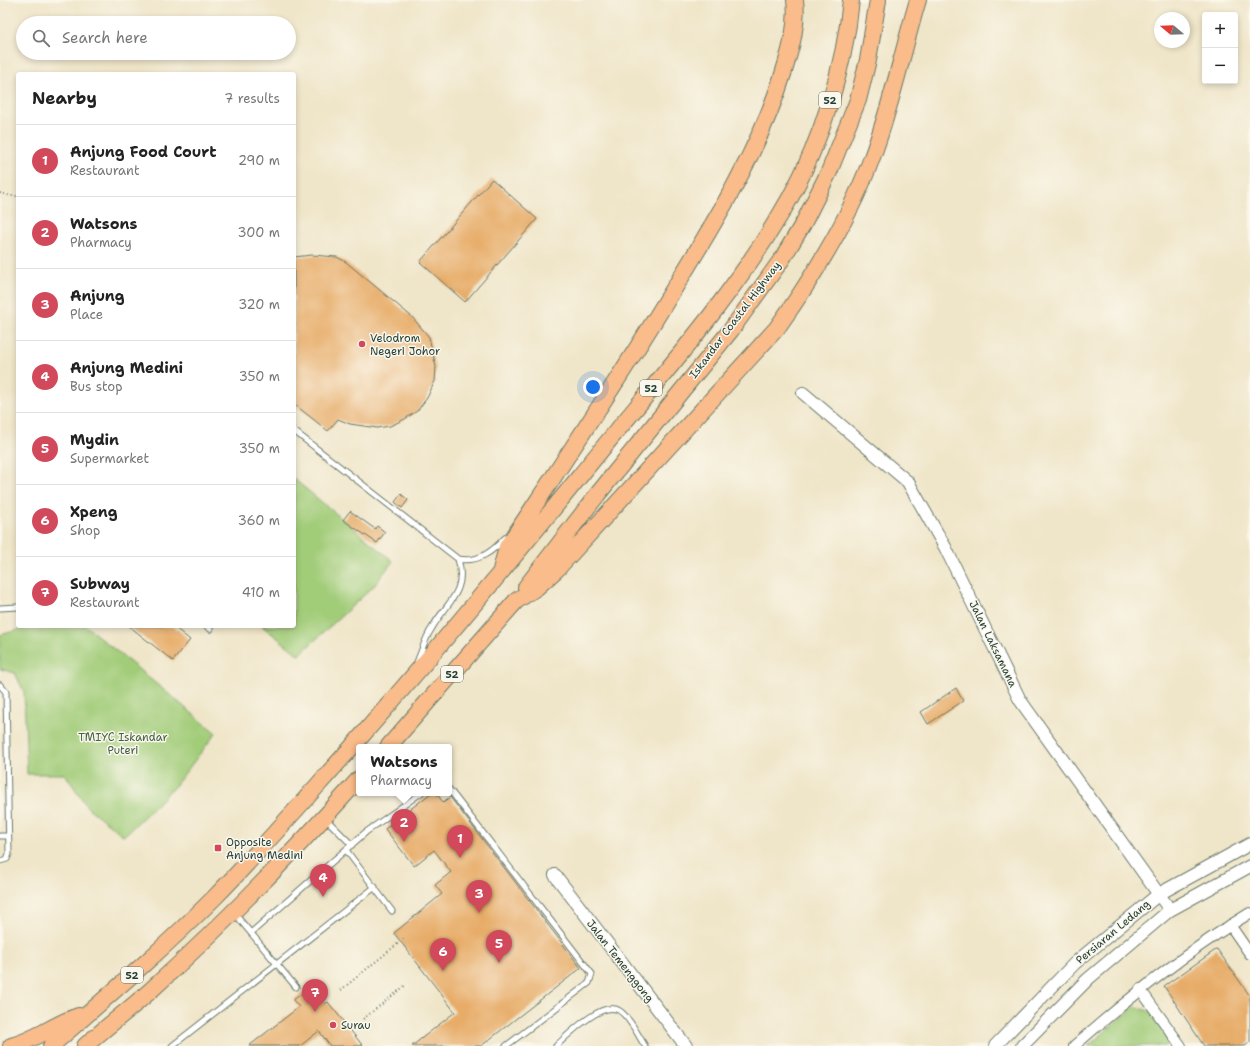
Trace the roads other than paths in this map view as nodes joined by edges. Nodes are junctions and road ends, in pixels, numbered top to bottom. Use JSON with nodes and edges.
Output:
{"nodes":[{"id":1,"x":795,"y":0,"type":"edge"},
{"id":2,"x":851,"y":0,"type":"edge"},
{"id":3,"x":878,"y":0,"type":"edge"},
{"id":4,"x":918,"y":0,"type":"edge"},
{"id":5,"x":803,"y":393,"type":"dead end"},
{"id":6,"x":296,"y":433,"type":"edge"},
{"id":7,"x":524,"y":521,"type":"junction"},
{"id":8,"x":458,"y":559,"type":"junction"},
{"id":9,"x":500,"y":575,"type":"junction"},
{"id":10,"x":516,"y":600,"type":"junction"},
{"id":11,"x":16,"y":607,"type":"edge"},
{"id":12,"x":0,"y":608,"type":"edge"},
{"id":13,"x":409,"y":681,"type":"junction"},
{"id":14,"x":0,"y":685,"type":"edge"},
{"id":15,"x":3,"y":699,"type":"edge"},
{"id":16,"x":391,"y":744,"type":"edge"},
{"id":17,"x":356,"y":782,"type":"edge"},
{"id":18,"x":452,"y":793,"type":"edge"},
{"id":19,"x":417,"y":796,"type":"edge"},
{"id":20,"x":324,"y":818,"type":"junction"},
{"id":21,"x":0,"y":836,"type":"edge"},
{"id":22,"x":8,"y":836,"type":"junction"},
{"id":23,"x":1250,"y":844,"type":"edge"},
{"id":24,"x":352,"y":845,"type":"junction"},
{"id":25,"x":346,"y":850,"type":"junction"},
{"id":26,"x":0,"y":861,"type":"edge"},
{"id":27,"x":1250,"y":866,"type":"edge"},
{"id":28,"x":554,"y":875,"type":"dead end"},
{"id":29,"x":375,"y":887,"type":"junction"},
{"id":30,"x":1159,"y":894,"type":"junction"},
{"id":31,"x":392,"y":910,"type":"dead end"},
{"id":32,"x":1170,"y":910,"type":"junction"},
{"id":33,"x":233,"y":912,"type":"junction"},
{"id":34,"x":1250,"y":913,"type":"edge"},
{"id":35,"x":1230,"y":925,"type":"junction"},
{"id":36,"x":252,"y":932,"type":"junction"},
{"id":37,"x":1250,"y":954,"type":"edge"},
{"id":38,"x":277,"y":963,"type":"junction"},
{"id":39,"x":296,"y":987,"type":"dead end"},
{"id":40,"x":1140,"y":989,"type":"junction"},
{"id":41,"x":89,"y":1014,"type":"junction"},
{"id":42,"x":118,"y":1018,"type":"junction"},
{"id":43,"x":11,"y":1046,"type":"edge"},
{"id":44,"x":51,"y":1046,"type":"edge"},
{"id":45,"x":85,"y":1046,"type":"edge"},
{"id":46,"x":100,"y":1046,"type":"edge"},
{"id":47,"x":172,"y":1046,"type":"edge"},
{"id":48,"x":506,"y":1046,"type":"edge"},
{"id":49,"x":556,"y":1046,"type":"edge"},
{"id":50,"x":644,"y":1046,"type":"edge"},
{"id":51,"x":686,"y":1046,"type":"edge"},
{"id":52,"x":995,"y":1046,"type":"edge"},
{"id":53,"x":1022,"y":1046,"type":"edge"},
{"id":54,"x":1075,"y":1046,"type":"edge"},
{"id":55,"x":1181,"y":1046,"type":"edge"}],
"edges":[{"from":1,"to":7,"type":"highway"},
{"from":2,"to":9,"type":"highway","name":"Iskandar Coastal Highway","number":"52"},
{"from":3,"to":10,"type":"highway","name":"Iskandar Coastal Highway","number":"52"},
{"from":4,"to":10,"type":"highway"},
{"from":5,"to":30,"type":"street","name":"Jalan Laksamana"},
{"from":6,"to":8,"type":"lane"},
{"from":7,"to":8,"type":"lane"},
{"from":7,"to":9,"type":"highway"},
{"from":8,"to":13,"type":"lane"},
{"from":9,"to":13,"type":"highway","number":"52"},
{"from":10,"to":16,"type":"highway","number":"52"},
{"from":11,"to":12,"type":"lane"},
{"from":13,"to":41,"type":"highway","number":"52"},
{"from":14,"to":15,"type":"lane"},
{"from":15,"to":22,"type":"lane"},
{"from":17,"to":20,"type":"highway","number":"52"},
{"from":18,"to":48,"type":"lane"},
{"from":19,"to":24,"type":"lane"},
{"from":20,"to":24,"type":"lane"},
{"from":20,"to":33,"type":"highway","number":"52"},
{"from":21,"to":22,"type":"lane"},
{"from":22,"to":26,"type":"lane"},
{"from":23,"to":30,"type":"street","name":"Persiaran Ledang"},
{"from":24,"to":25,"type":"lane"},
{"from":25,"to":29,"type":"lane"},
{"from":25,"to":36,"type":"lane"},
{"from":27,"to":32,"type":"street","name":"Persiaran Ledang"},
{"from":28,"to":51,"type":"street","name":"Jalan Temenggong"},
{"from":29,"to":31,"type":"lane"},
{"from":29,"to":38,"type":"lane"},
{"from":30,"to":32,"type":"street","name":"Jalan Laksamana"},
{"from":30,"to":52,"type":"street","name":"Persiaran Ledang"},
{"from":32,"to":53,"type":"street","name":"Persiaran Ledang"},
{"from":33,"to":36,"type":"lane"},
{"from":33,"to":42,"type":"highway","number":"52"},
{"from":34,"to":35,"type":"street"},
{"from":35,"to":37,"type":"street"},
{"from":35,"to":40,"type":"street"},
{"from":36,"to":38,"type":"lane"},
{"from":38,"to":39,"type":"lane"},
{"from":38,"to":47,"type":"lane"},
{"from":40,"to":54,"type":"street"},
{"from":40,"to":55,"type":"street"},
{"from":41,"to":43,"type":"highway"},
{"from":41,"to":44,"type":"highway","number":"52"},
{"from":42,"to":45,"type":"highway","number":"52"},
{"from":42,"to":46,"type":"highway"},
{"from":49,"to":50,"type":"lane"}]}
